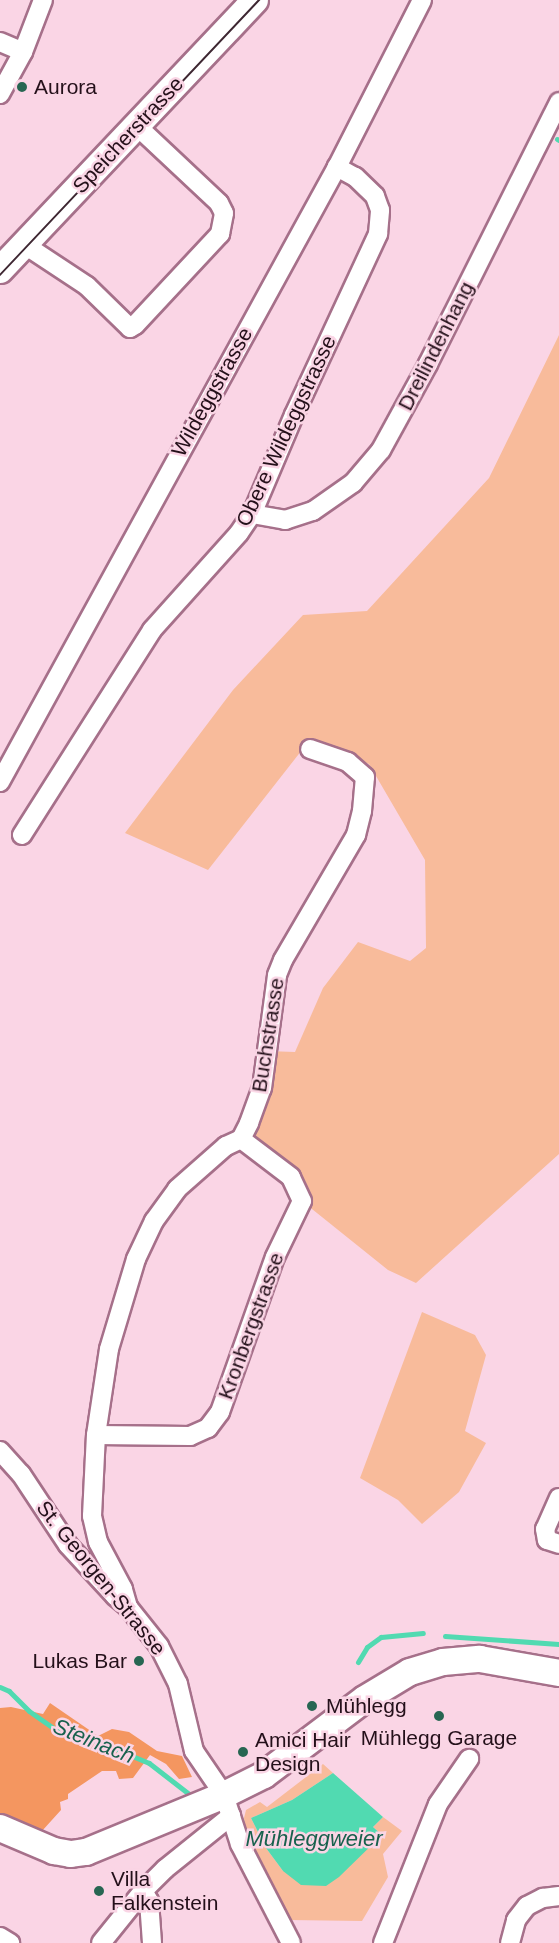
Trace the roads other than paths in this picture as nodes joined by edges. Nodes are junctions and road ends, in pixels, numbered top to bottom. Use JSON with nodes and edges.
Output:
{"nodes":[{"id":1,"x":43,"y":0,"type":"edge"},
{"id":2,"x":255,"y":0,"type":"edge"},
{"id":3,"x":422,"y":0,"type":"edge"},
{"id":4,"x":0,"y":42,"type":"edge"},
{"id":5,"x":23,"y":52,"type":"junction"},
{"id":6,"x":0,"y":94,"type":"edge"},
{"id":7,"x":559,"y":102,"type":"edge"},
{"id":8,"x":137,"y":126,"type":"junction"},
{"id":9,"x":337,"y":166,"type":"junction"},
{"id":10,"x":25,"y":245,"type":"junction"},
{"id":11,"x":0,"y":270,"type":"edge"},
{"id":12,"x":252,"y":514,"type":"junction"},
{"id":13,"x":310,"y":749,"type":"dead end"},
{"id":14,"x":0,"y":782,"type":"edge"},
{"id":15,"x":22,"y":835,"type":"dead end"},
{"id":16,"x":241,"y":1138,"type":"junction"},
{"id":17,"x":96,"y":1435,"type":"junction"},
{"id":18,"x":0,"y":1451,"type":"edge"},
{"id":19,"x":559,"y":1498,"type":"edge"},
{"id":20,"x":559,"y":1544,"type":"edge"},
{"id":21,"x":128,"y":1607,"type":"junction"},
{"id":22,"x":559,"y":1673,"type":"edge"},
{"id":23,"x":469,"y":1759,"type":"dead end"},
{"id":24,"x":228,"y":1806,"type":"junction"},
{"id":25,"x":0,"y":1828,"type":"edge"},
{"id":26,"x":143,"y":1891,"type":"junction"},
{"id":27,"x":559,"y":1896,"type":"edge"},
{"id":28,"x":0,"y":1937,"type":"edge"},
{"id":29,"x":10,"y":1943,"type":"edge"},
{"id":30,"x":101,"y":1943,"type":"edge"},
{"id":31,"x":153,"y":1943,"type":"edge"},
{"id":32,"x":291,"y":1943,"type":"edge"},
{"id":33,"x":383,"y":1943,"type":"edge"},
{"id":34,"x":510,"y":1943,"type":"edge"}],
"edges":[{"from":1,"to":5,"type":"street"},
{"from":2,"to":8,"type":"street","name":"Speicherstrasse"},
{"from":3,"to":9,"type":"street","name":"Wildeggstrasse"},
{"from":4,"to":5,"type":"street"},
{"from":5,"to":6,"type":"street"},
{"from":7,"to":12,"type":"street","name":"Dreilindenhang"},
{"from":8,"to":10,"type":"street","name":"Speicherstrasse"},
{"from":8,"to":10,"type":"street"},
{"from":9,"to":12,"type":"street","name":"Obere Wildeggstrasse"},
{"from":9,"to":14,"type":"street","name":"Wildeggstrasse"},
{"from":10,"to":11,"type":"street","name":"Speicherstrasse"},
{"from":12,"to":15,"type":"street","name":"Obere Wildeggstrasse"},
{"from":13,"to":16,"type":"street","name":"Buchstrasse"},
{"from":16,"to":17,"type":"street"},
{"from":16,"to":17,"type":"street","name":"Kronbergstrasse"},
{"from":17,"to":21,"type":"street"},
{"from":18,"to":21,"type":"street","name":"St. Georgen-Strasse"},
{"from":19,"to":20,"type":"street"},
{"from":21,"to":24,"type":"street","name":"St. Georgen-Strasse"},
{"from":22,"to":24,"type":"street"},
{"from":23,"to":33,"type":"street"},
{"from":24,"to":25,"type":"street"},
{"from":24,"to":26,"type":"street"},
{"from":24,"to":32,"type":"street","name":"St. Georgen-Strasse"},
{"from":26,"to":30,"type":"street"},
{"from":26,"to":31,"type":"street"},
{"from":27,"to":34,"type":"street"},
{"from":28,"to":29,"type":"street"}]}
